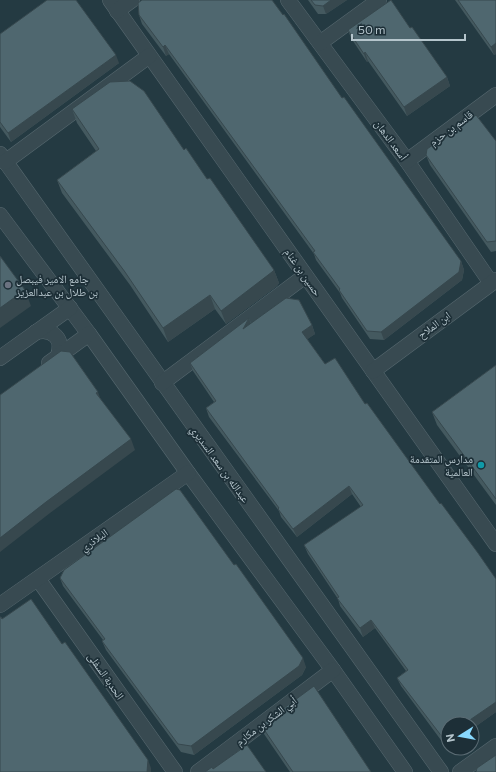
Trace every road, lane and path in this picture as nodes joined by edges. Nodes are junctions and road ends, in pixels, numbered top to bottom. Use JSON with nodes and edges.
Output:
{"nodes":[{"id":1,"x":132,"y":0,"type":"edge"},
{"id":2,"x":288,"y":0,"type":"edge"},
{"id":3,"x":379,"y":0,"type":"edge"},
{"id":4,"x":113,"y":6,"type":"edge"},
{"id":5,"x":320,"y":43,"type":"junction"},
{"id":6,"x":149,"y":56,"type":"junction"},
{"id":7,"x":496,"y":95,"type":"edge"},
{"id":8,"x":3,"y":158,"type":"edge"},
{"id":9,"x":407,"y":161,"type":"junction"},
{"id":10,"x":0,"y":215,"type":"edge"},
{"id":11,"x":305,"y":276,"type":"junction"},
{"id":12,"x":493,"y":282,"type":"edge"},
{"id":13,"x":70,"y":308,"type":"junction"},
{"id":14,"x":36,"y":332,"type":"junction"},
{"id":15,"x":90,"y":334,"type":"junction"},
{"id":16,"x":58,"y":356,"type":"junction"},
{"id":17,"x":0,"y":358,"type":"edge"},
{"id":18,"x":373,"y":371,"type":"junction"},
{"id":19,"x":35,"y":373,"type":"edge"},
{"id":20,"x":162,"y":383,"type":"junction"},
{"id":21,"x":188,"y":474,"type":"junction"},
{"id":22,"x":496,"y":544,"type":"edge"},
{"id":23,"x":38,"y":579,"type":"junction"},
{"id":24,"x":0,"y":605,"type":"edge"},
{"id":25,"x":333,"y":670,"type":"junction"},
{"id":26,"x":496,"y":746,"type":"edge"},
{"id":27,"x":175,"y":772,"type":"edge"},
{"id":28,"x":198,"y":772,"type":"edge"},
{"id":29,"x":405,"y":772,"type":"edge"},
{"id":30,"x":441,"y":772,"type":"edge"},
{"id":31,"x":460,"y":772,"type":"edge"}],
"edges":[{"from":1,"to":4,"type":"street"},
{"from":2,"to":5,"type":"street","name":"أسعد الدهان"},
{"from":3,"to":5,"type":"street"},
{"from":4,"to":6,"type":"street","name":"حسين بن غنام"},
{"from":5,"to":9,"type":"street","name":"أسعد الدهان"},
{"from":6,"to":8,"type":"street"},
{"from":6,"to":11,"type":"street","name":"حسين بن غنام"},
{"from":7,"to":9,"type":"street","name":"قاسم بن حزم"},
{"from":8,"to":20,"type":"street","name":"عبدالله بن سعد السديري"},
{"from":9,"to":12,"type":"street","name":"أسعد الدهان"},
{"from":10,"to":13,"type":"street"},
{"from":11,"to":18,"type":"street","name":"حسين بن غنام"},
{"from":11,"to":20,"type":"street"},
{"from":12,"to":18,"type":"street","name":"ابن الملاح"},
{"from":13,"to":14,"type":"street"},
{"from":13,"to":15,"type":"street"},
{"from":14,"to":16,"type":"street"},
{"from":14,"to":17,"type":"street"},
{"from":15,"to":16,"type":"street"},
{"from":15,"to":21,"type":"street"},
{"from":16,"to":19,"type":"street"},
{"from":18,"to":22,"type":"street","name":"حسين بن غنام"},
{"from":20,"to":30,"type":"street","name":"عبدالله بن سعد السديري"},
{"from":21,"to":23,"type":"street","name":"البلاذري"},
{"from":21,"to":25,"type":"street"},
{"from":23,"to":24,"type":"street","name":"البلاذري"},
{"from":23,"to":27,"type":"street","name":"الحدبة السفلى"},
{"from":25,"to":28,"type":"street","name":"أبي الشكر بن مكارم"},
{"from":25,"to":29,"type":"street"},
{"from":26,"to":31,"type":"street"}]}
